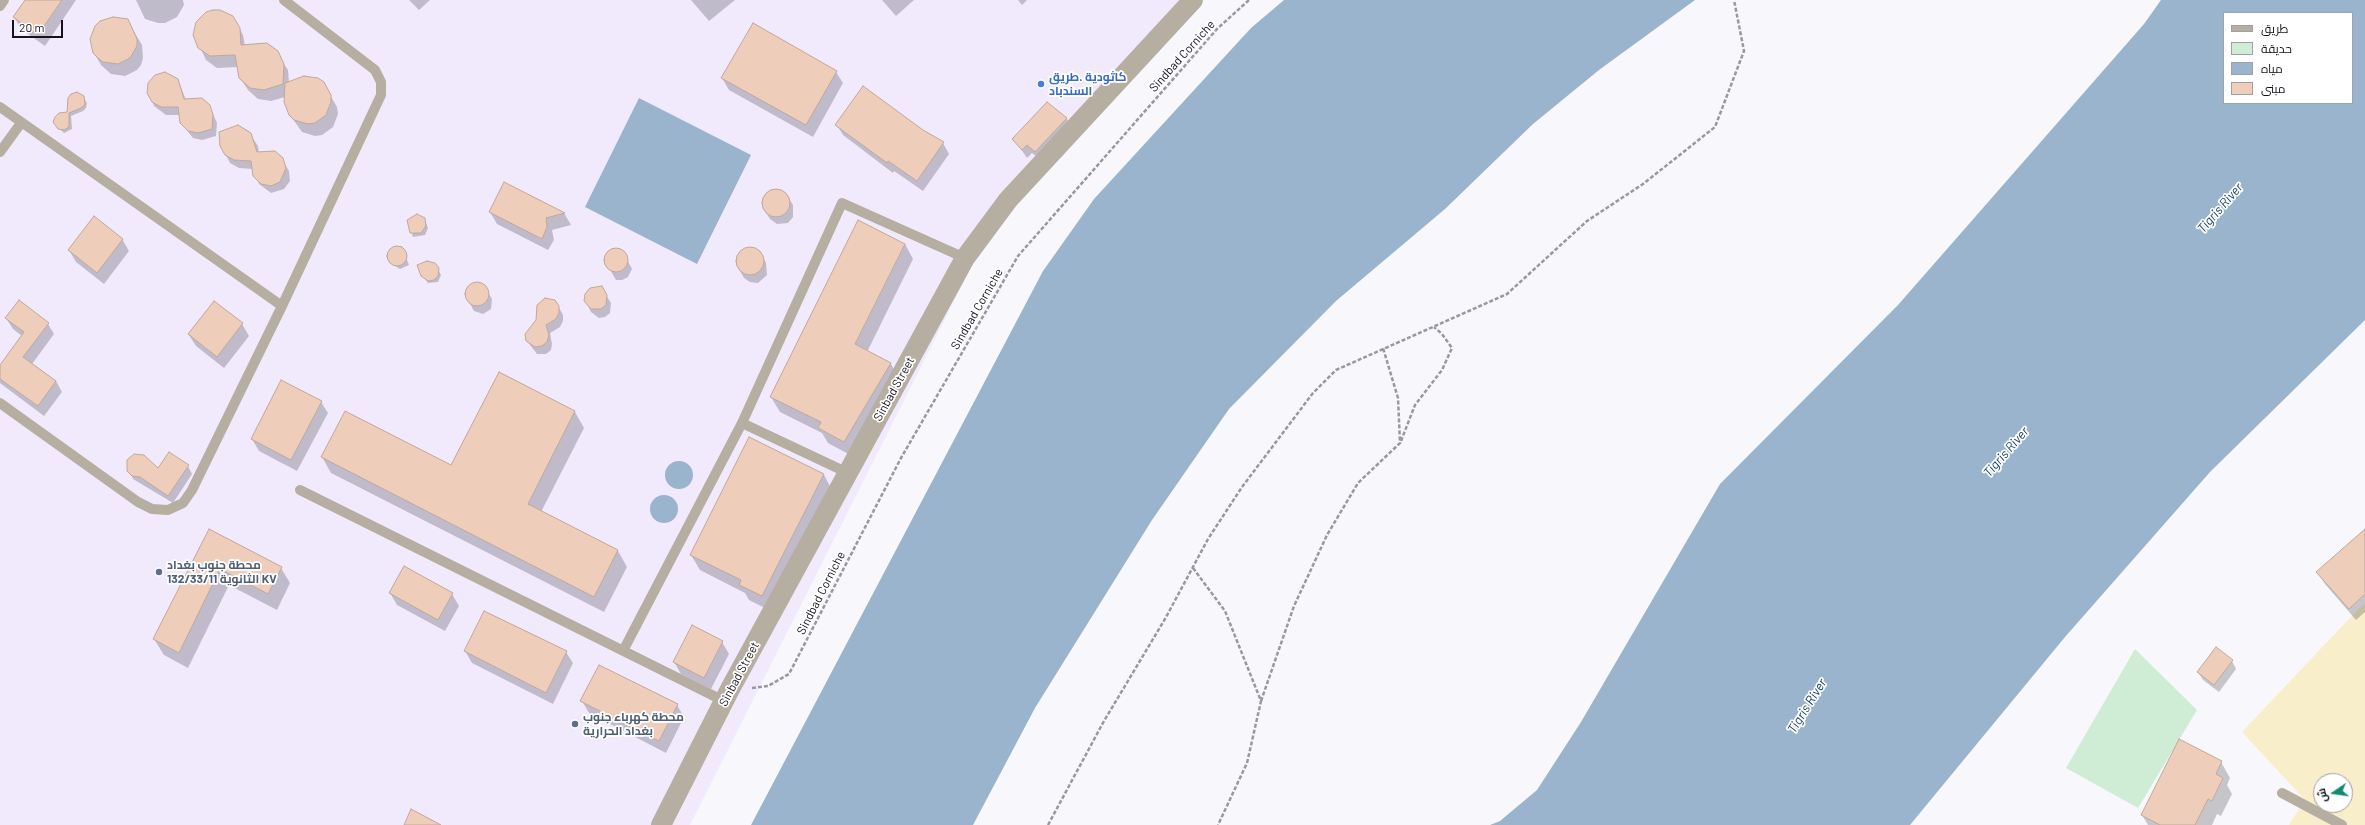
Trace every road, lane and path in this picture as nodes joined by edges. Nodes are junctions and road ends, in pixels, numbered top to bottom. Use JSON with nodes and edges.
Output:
{"nodes":[{"id":1,"x":4,"y":0,"type":"edge"},
{"id":2,"x":284,"y":0,"type":"edge"},
{"id":3,"x":1249,"y":0,"type":"edge"},
{"id":4,"x":1734,"y":0,"type":"edge"},
{"id":5,"x":1187,"y":2,"type":"edge"},
{"id":6,"x":0,"y":6,"type":"edge"},
{"id":7,"x":0,"y":107,"type":"edge"},
{"id":8,"x":20,"y":123,"type":"junction"},
{"id":9,"x":0,"y":152,"type":"edge"},
{"id":10,"x":965,"y":258,"type":"junction"},
{"id":11,"x":282,"y":306,"type":"junction"},
{"id":12,"x":1434,"y":327,"type":"junction"},
{"id":13,"x":1383,"y":348,"type":"junction"},
{"id":14,"x":0,"y":403,"type":"edge"},
{"id":15,"x":742,"y":423,"type":"junction"},
{"id":16,"x":1400,"y":443,"type":"junction"},
{"id":17,"x":848,"y":473,"type":"junction"},
{"id":18,"x":300,"y":490,"type":"dead end"},
{"id":19,"x":1193,"y":567,"type":"junction"},
{"id":20,"x":624,"y":649,"type":"junction"},
{"id":21,"x":727,"y":695,"type":"junction"},
{"id":22,"x":1261,"y":701,"type":"junction"},
{"id":23,"x":2282,"y":793,"type":"dead end"},
{"id":24,"x":661,"y":825,"type":"edge"},
{"id":25,"x":1048,"y":825,"type":"edge"},
{"id":26,"x":1218,"y":825,"type":"edge"},
{"id":27,"x":2342,"y":825,"type":"edge"}],
"edges":[{"from":1,"to":6,"type":"lane"},
{"from":2,"to":11,"type":"lane"},
{"from":3,"to":21,"type":"path","name":"Sindbad Corniche"},
{"from":4,"to":12,"type":"path"},
{"from":5,"to":10,"type":"street","name":"Sinbad Street"},
{"from":7,"to":8,"type":"lane"},
{"from":8,"to":9,"type":"lane"},
{"from":8,"to":11,"type":"lane"},
{"from":10,"to":15,"type":"lane"},
{"from":10,"to":17,"type":"street","name":"Sinbad Street"},
{"from":11,"to":14,"type":"lane"},
{"from":12,"to":13,"type":"path"},
{"from":12,"to":16,"type":"path"},
{"from":13,"to":16,"type":"path"},
{"from":13,"to":19,"type":"path"},
{"from":15,"to":17,"type":"lane"},
{"from":15,"to":20,"type":"lane"},
{"from":16,"to":22,"type":"path"},
{"from":17,"to":21,"type":"street","name":"Sinbad Street"},
{"from":18,"to":20,"type":"lane"},
{"from":19,"to":22,"type":"path"},
{"from":19,"to":25,"type":"path"},
{"from":20,"to":21,"type":"lane"},
{"from":21,"to":24,"type":"street","name":"Sinbad Street"},
{"from":22,"to":26,"type":"path"},
{"from":23,"to":27,"type":"lane"}]}
